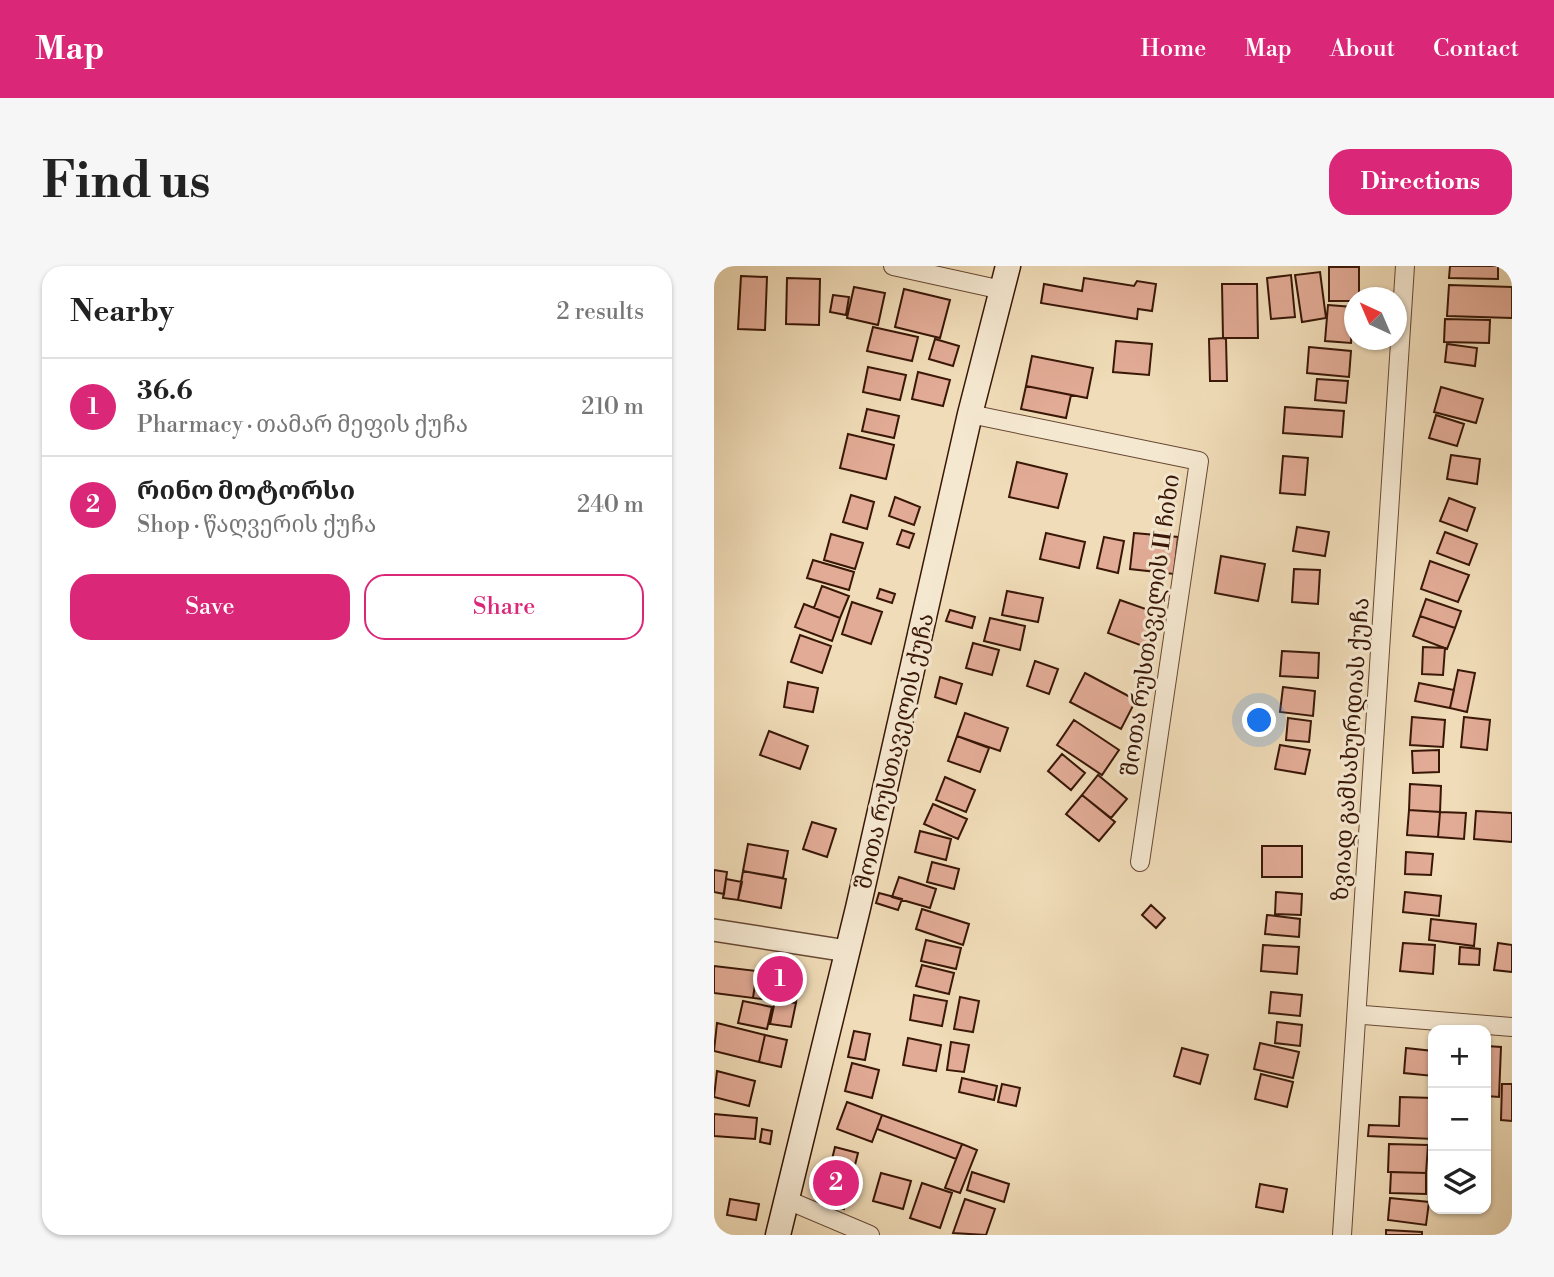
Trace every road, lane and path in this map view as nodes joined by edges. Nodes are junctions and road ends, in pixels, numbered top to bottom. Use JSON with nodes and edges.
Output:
{"nodes":[{"id":1,"x":893,"y":266,"type":"edge"},
{"id":2,"x":1008,"y":266,"type":"edge"},
{"id":3,"x":1405,"y":266,"type":"edge"},
{"id":4,"x":1002,"y":290,"type":"junction"},
{"id":5,"x":970,"y":414,"type":"junction"},
{"id":6,"x":1140,"y":862,"type":"dead end"},
{"id":7,"x":714,"y":930,"type":"edge"},
{"id":8,"x":847,"y":951,"type":"junction"},
{"id":9,"x":1358,"y":1013,"type":"junction"},
{"id":10,"x":1512,"y":1027,"type":"edge"},
{"id":11,"x":785,"y":1199,"type":"junction"},
{"id":12,"x":778,"y":1235,"type":"edge"},
{"id":13,"x":870,"y":1235,"type":"edge"},
{"id":14,"x":1342,"y":1235,"type":"edge"}],
"edges":[{"from":1,"to":4,"type":"street"},
{"from":2,"to":4,"type":"main road","name":"შოთა რუსთაველის ქუჩა"},
{"from":3,"to":9,"type":"street","name":"ზვიად გამსახურდიას ქუჩა"},
{"from":4,"to":5,"type":"main road","name":"შოთა რუსთაველის ქუჩა"},
{"from":5,"to":6,"type":"street","name":"შოთა რუსთაველის II ჩიხი"},
{"from":5,"to":8,"type":"main road","name":"შოთა რუსთაველის ქუჩა"},
{"from":7,"to":8,"type":"street"},
{"from":8,"to":11,"type":"main road","name":"შოთა რუსთაველის ქუჩა"},
{"from":9,"to":10,"type":"street"},
{"from":9,"to":14,"type":"street","name":"ზვიად გამსახურდიას ქუჩა"},
{"from":11,"to":12,"type":"main road","name":"შოთა რუსთაველის ქუჩა"},
{"from":11,"to":13,"type":"street"}]}
